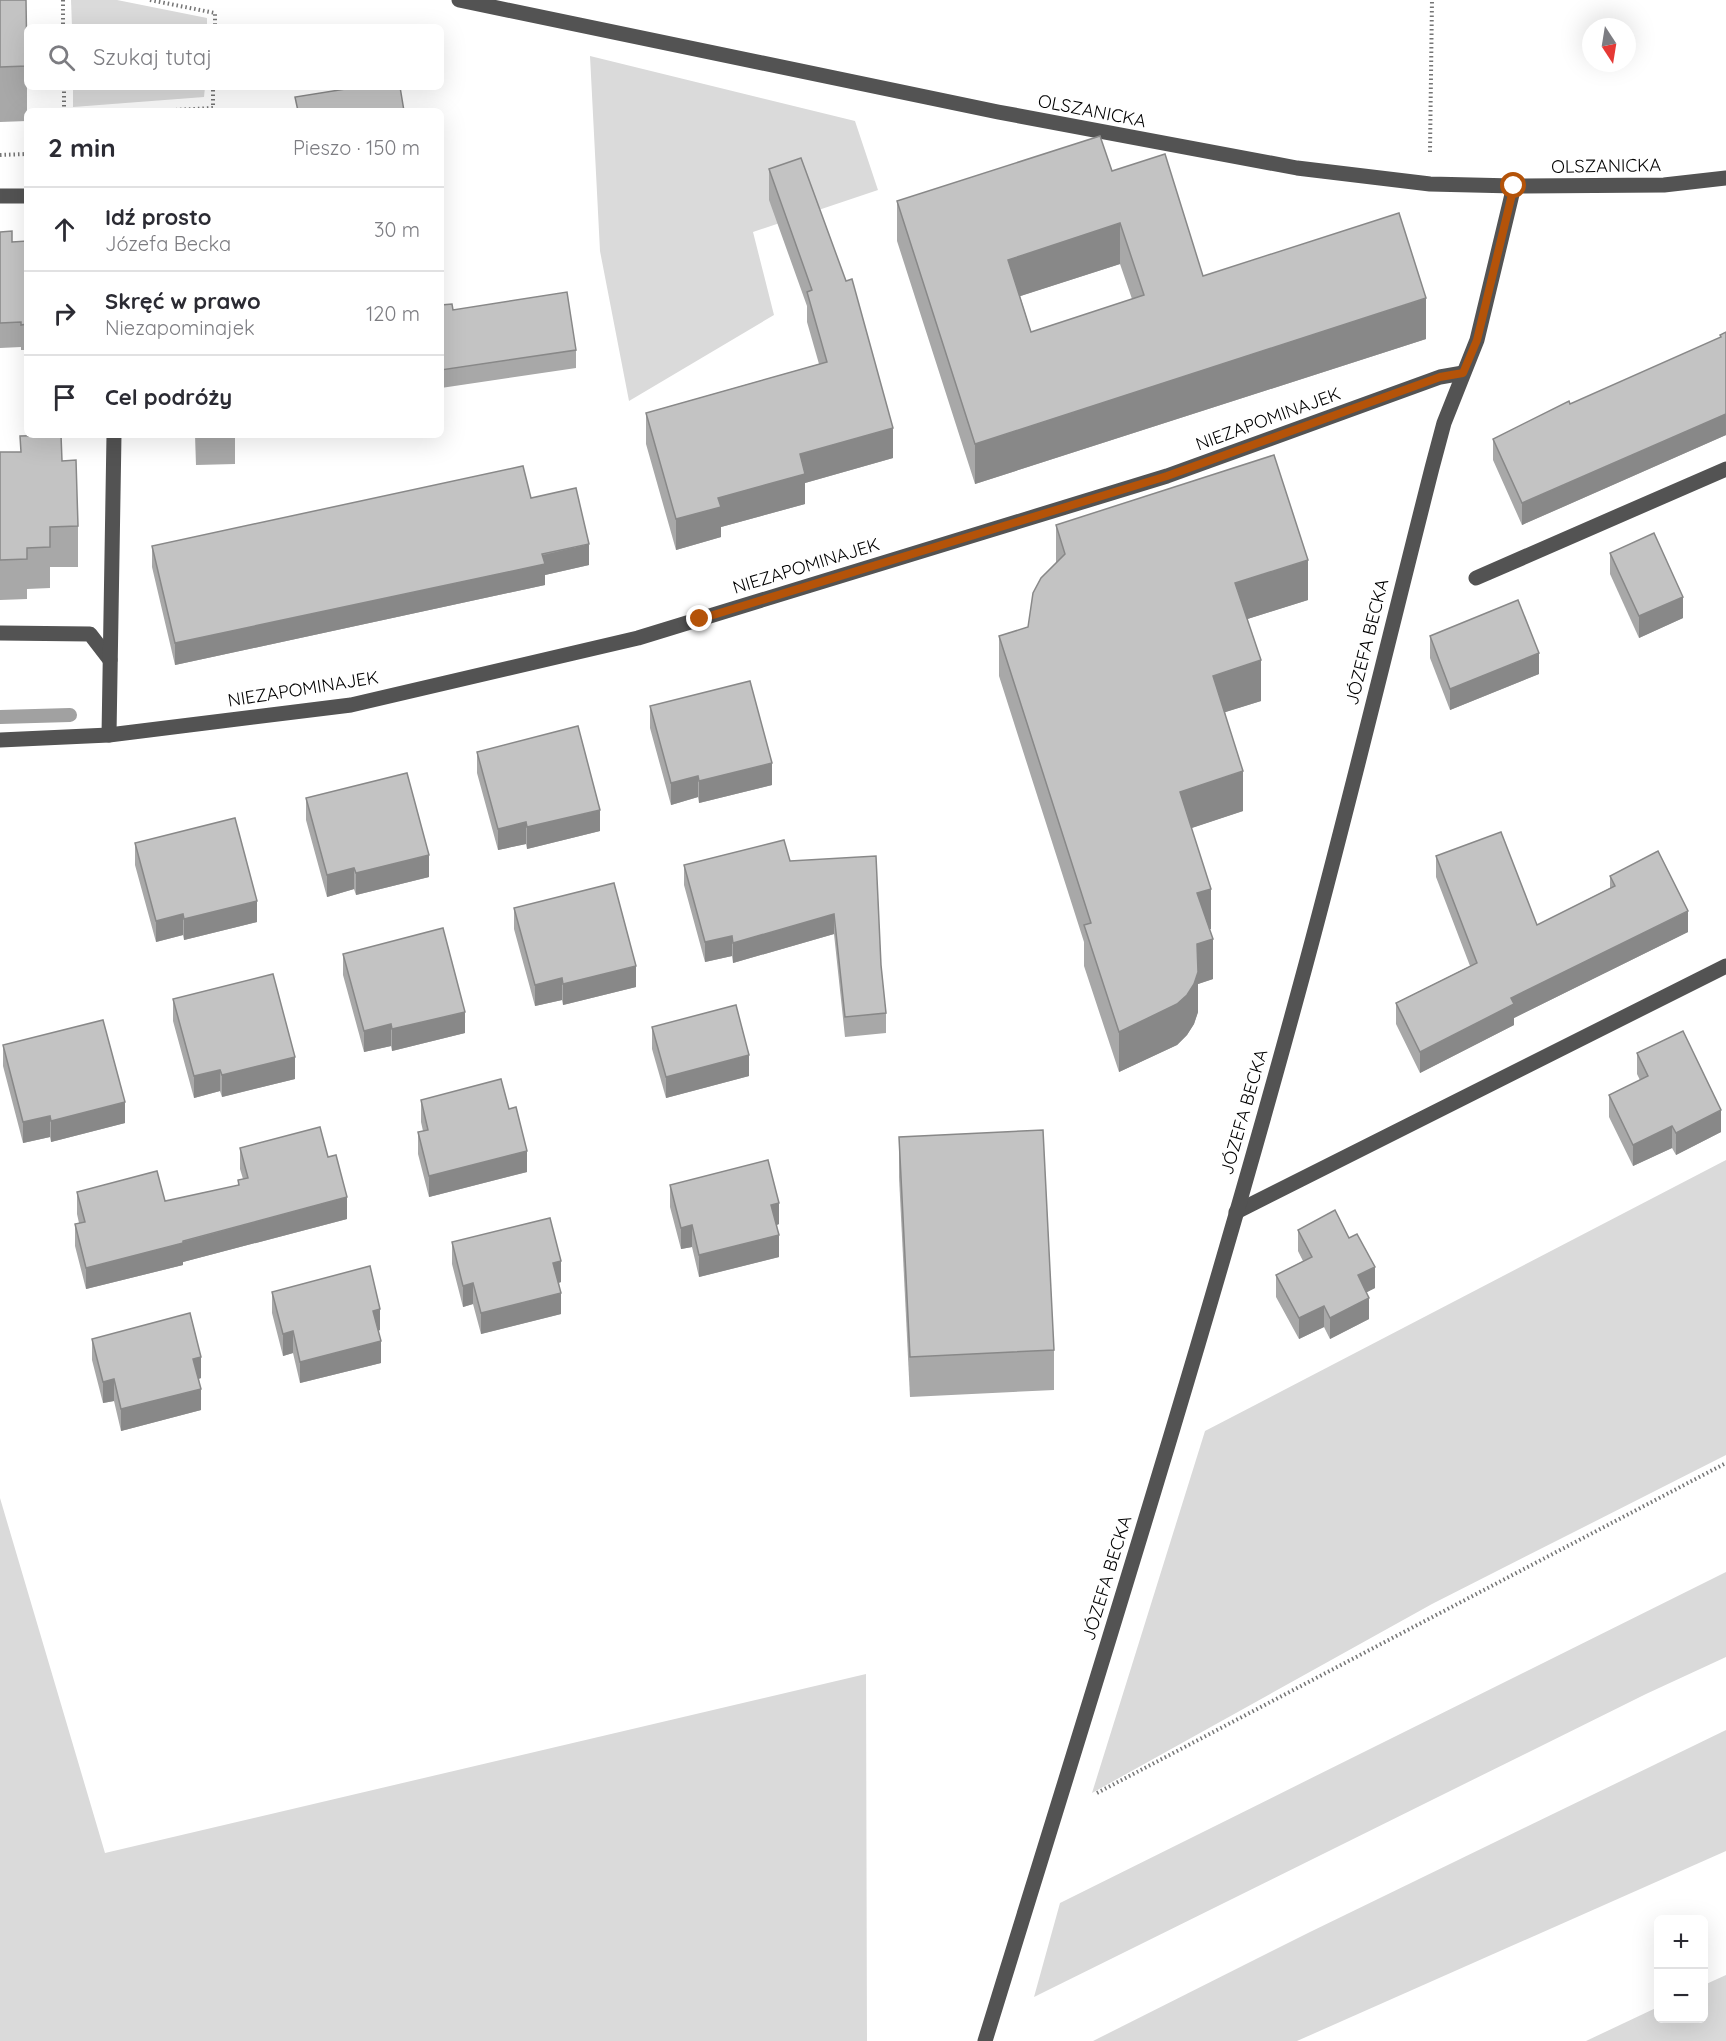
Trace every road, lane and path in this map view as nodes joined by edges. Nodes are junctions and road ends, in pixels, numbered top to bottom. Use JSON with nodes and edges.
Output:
{"nodes":[{"id":1,"x":63,"y":0,"type":"edge"},
{"id":2,"x":150,"y":0,"type":"edge"},
{"id":3,"x":459,"y":0,"type":"edge"},
{"id":4,"x":1432,"y":0,"type":"edge"},
{"id":5,"x":63,"y":24,"type":"edge"},
{"id":6,"x":215,"y":24,"type":"edge"},
{"id":7,"x":64,"y":90,"type":"edge"},
{"id":8,"x":213,"y":90,"type":"edge"},
{"id":9,"x":64,"y":108,"type":"edge"},
{"id":10,"x":213,"y":108,"type":"edge"},
{"id":11,"x":24,"y":154,"type":"edge"},
{"id":12,"x":0,"y":155,"type":"edge"},
{"id":13,"x":1726,"y":177,"type":"edge"},
{"id":14,"x":1430,"y":184,"type":"junction"},
{"id":15,"x":1514,"y":186,"type":"junction"},
{"id":16,"x":0,"y":196,"type":"edge"},
{"id":17,"x":24,"y":196,"type":"edge"},
{"id":18,"x":1463,"y":373,"type":"junction"},
{"id":19,"x":114,"y":438,"type":"edge"},
{"id":20,"x":1726,"y":469,"type":"edge"},
{"id":21,"x":1476,"y":578,"type":"dead end"},
{"id":22,"x":0,"y":633,"type":"edge"},
{"id":23,"x":110,"y":660,"type":"junction"},
{"id":24,"x":109,"y":735,"type":"junction"},
{"id":25,"x":0,"y":740,"type":"edge"},
{"id":26,"x":1726,"y":966,"type":"edge"},
{"id":27,"x":1236,"y":1212,"type":"junction"},
{"id":28,"x":1726,"y":1463,"type":"edge"},
{"id":29,"x":1054,"y":1815,"type":"junction"},
{"id":30,"x":985,"y":2041,"type":"edge"}],
"edges":[{"from":1,"to":5,"type":"path"},
{"from":2,"to":6,"type":"path"},
{"from":3,"to":14,"type":"street","name":"OLSZANICKA"},
{"from":4,"to":14,"type":"path"},
{"from":7,"to":9,"type":"path"},
{"from":8,"to":10,"type":"path"},
{"from":11,"to":12,"type":"path"},
{"from":13,"to":15,"type":"street","name":"OLSZANICKA"},
{"from":14,"to":15,"type":"street","name":"OLSZANICKA"},
{"from":15,"to":18,"type":"street","name":"JÓZEFA BECKA"},
{"from":16,"to":17,"type":"street"},
{"from":18,"to":24,"type":"street","name":"NIEZAPOMINAJEK"},
{"from":18,"to":27,"type":"street","name":"JÓZEFA BECKA"},
{"from":19,"to":23,"type":"street"},
{"from":20,"to":21,"type":"street"},
{"from":22,"to":23,"type":"street"},
{"from":23,"to":24,"type":"street"},
{"from":24,"to":25,"type":"street","name":"NIEZAPOMINAJEK"},
{"from":26,"to":27,"type":"street"},
{"from":27,"to":29,"type":"street","name":"JÓZEFA BECKA"},
{"from":28,"to":29,"type":"path"},
{"from":29,"to":30,"type":"street","name":"JÓZEFA BECKA"}]}
